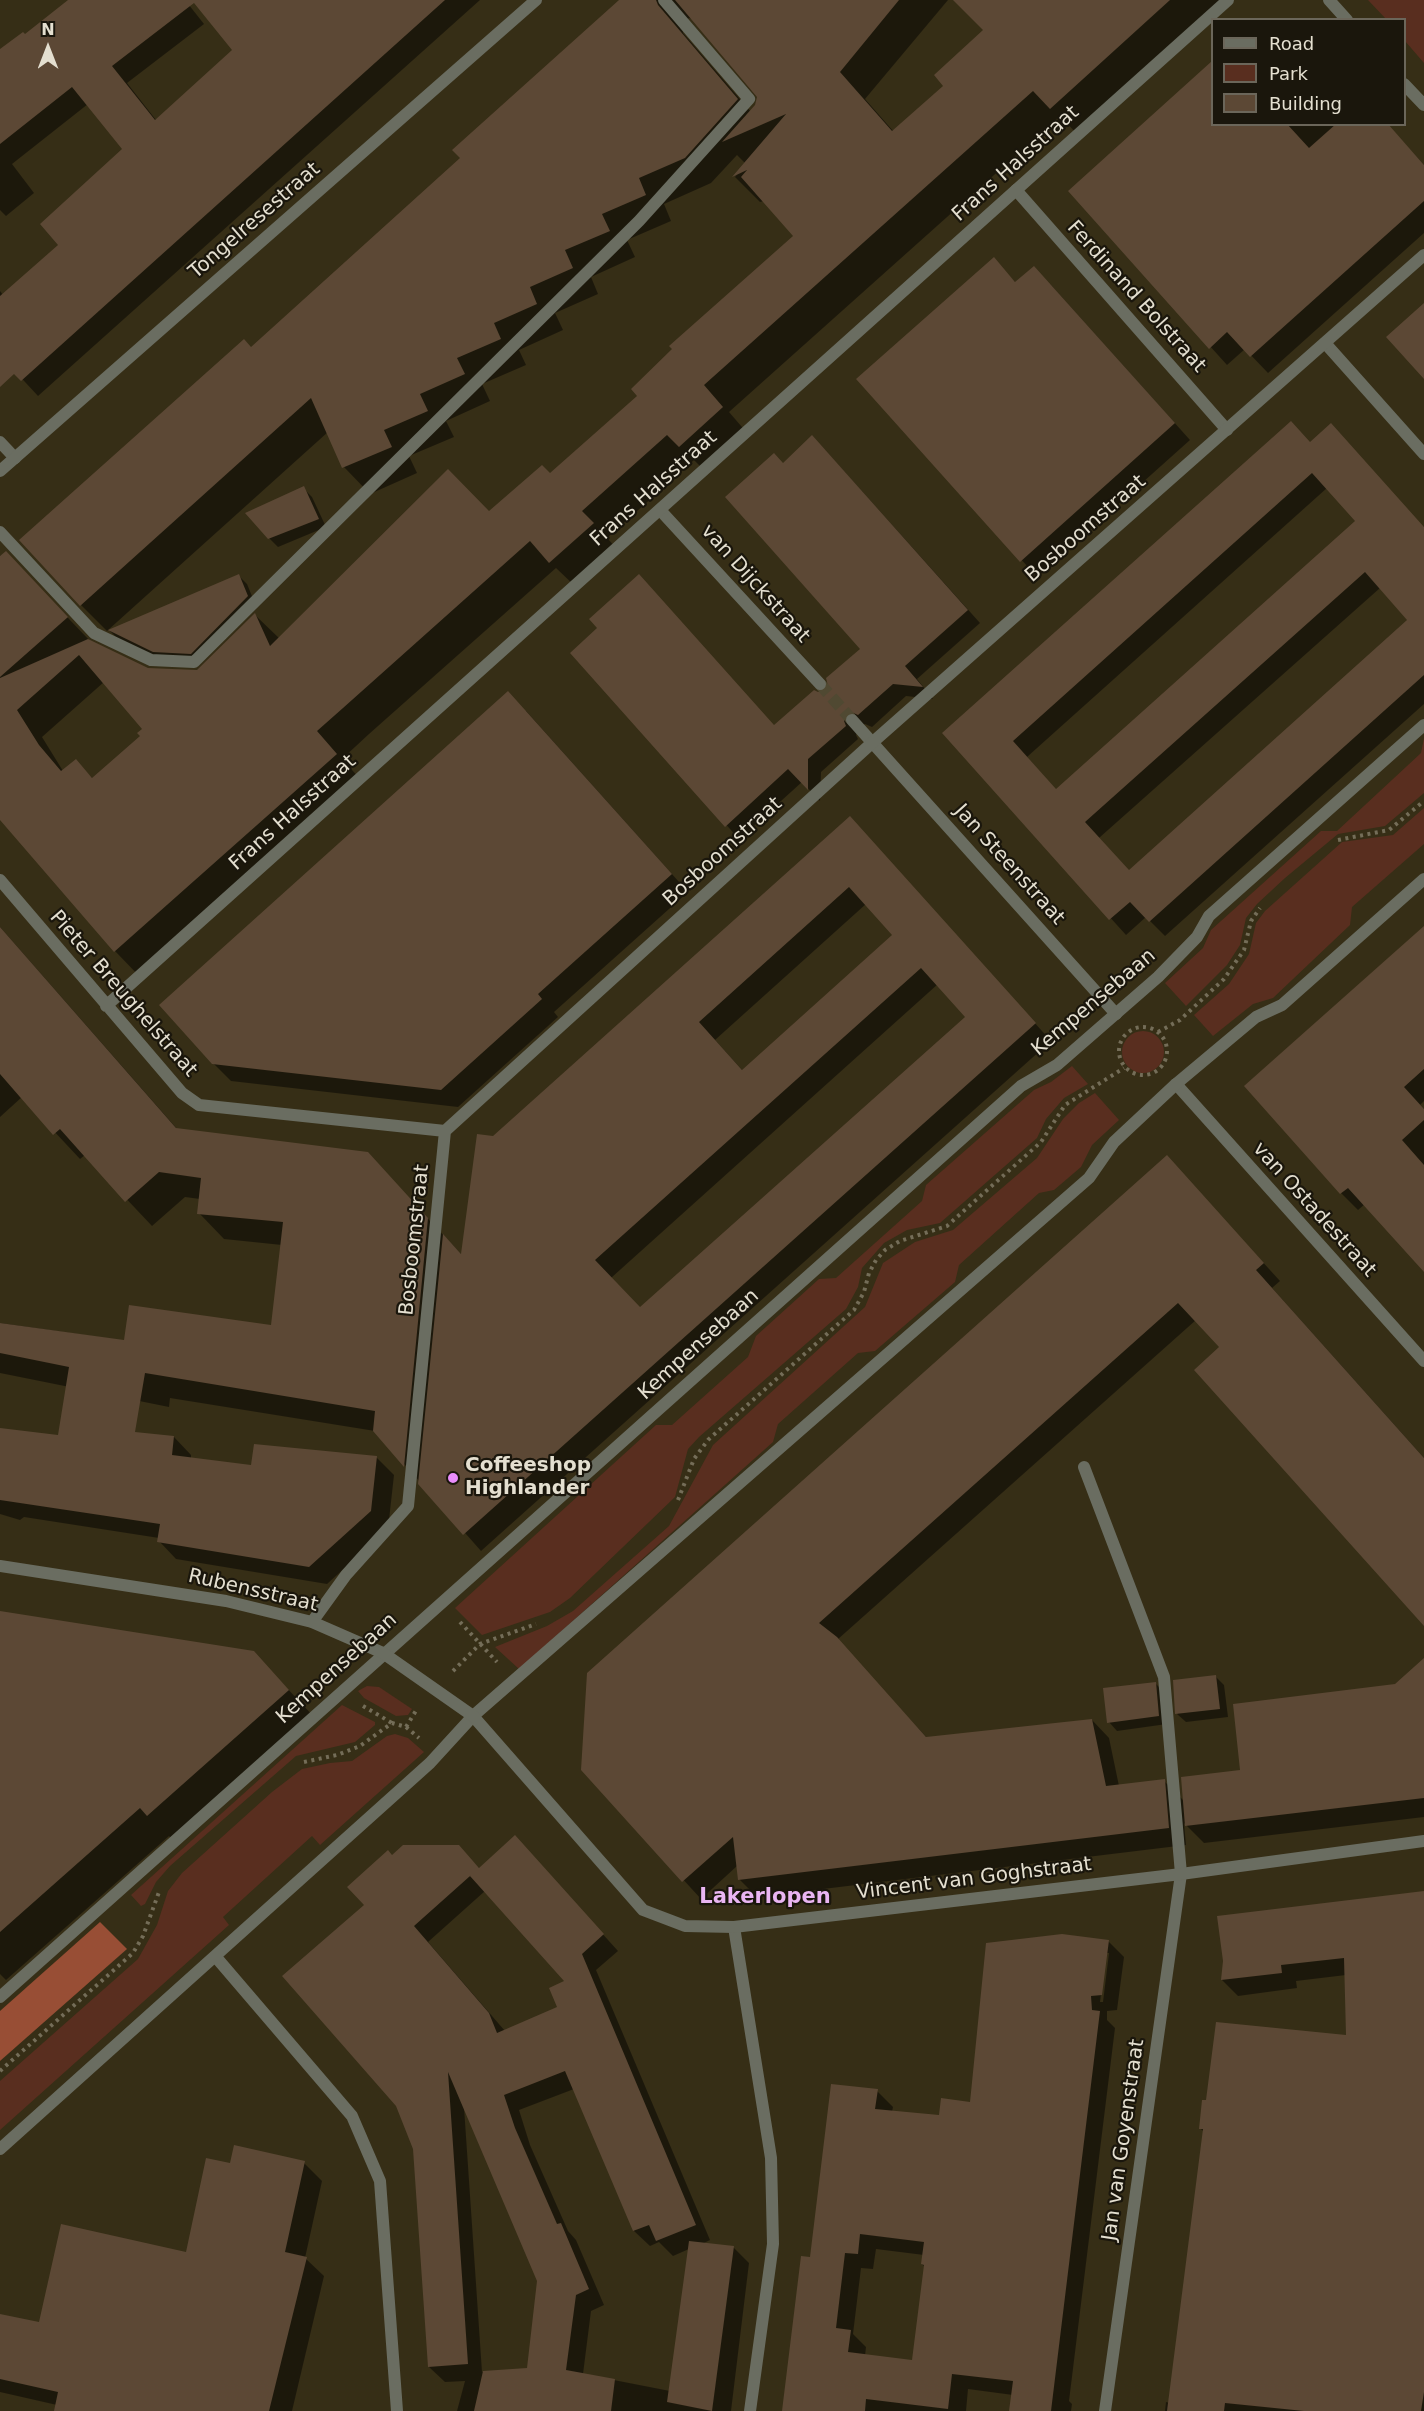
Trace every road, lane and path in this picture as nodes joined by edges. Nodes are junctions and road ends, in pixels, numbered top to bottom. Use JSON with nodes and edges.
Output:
{"nodes":[{"id":1,"x":536,"y":0,"type":"edge"},
{"id":2,"x":664,"y":0,"type":"edge"},
{"id":3,"x":1228,"y":0,"type":"edge"},
{"id":4,"x":1329,"y":0,"type":"edge"},
{"id":5,"x":1345,"y":18,"type":"edge"},
{"id":6,"x":1406,"y":86,"type":"edge"},
{"id":7,"x":1424,"y":105,"type":"edge"},
{"id":8,"x":1016,"y":190,"type":"junction"},
{"id":9,"x":1424,"y":255,"type":"edge"},
{"id":10,"x":1325,"y":343,"type":"junction"},
{"id":11,"x":1227,"y":430,"type":"junction"},
{"id":12,"x":0,"y":442,"type":"edge"},
{"id":13,"x":1424,"y":454,"type":"edge"},
{"id":14,"x":15,"y":458,"type":"junction"},
{"id":15,"x":0,"y":471,"type":"edge"},
{"id":16,"x":660,"y":510,"type":"junction"},
{"id":17,"x":0,"y":532,"type":"edge"},
{"id":18,"x":820,"y":684,"type":"tunnel mouth"},
{"id":19,"x":852,"y":720,"type":"tunnel mouth"},
{"id":20,"x":1424,"y":725,"type":"edge"},
{"id":21,"x":873,"y":742,"type":"junction"},
{"id":22,"x":1424,"y":801,"type":"edge"},
{"id":23,"x":1331,"y":846,"type":"dead end"},
{"id":24,"x":1424,"y":879,"type":"edge"},
{"id":25,"x":0,"y":880,"type":"edge"},
{"id":26,"x":1261,"y":907,"type":"dead end"},
{"id":27,"x":106,"y":1006,"type":"junction"},
{"id":28,"x":1116,"y":1014,"type":"junction"},
{"id":29,"x":1158,"y":1032,"type":"junction"},
{"id":30,"x":1124,"y":1068,"type":"junction"},
{"id":31,"x":1176,"y":1084,"type":"junction"},
{"id":32,"x":445,"y":1131,"type":"junction"},
{"id":33,"x":1424,"y":1361,"type":"edge"},
{"id":34,"x":1084,"y":1467,"type":"dead end"},
{"id":35,"x":675,"y":1505,"type":"dead end"},
{"id":36,"x":0,"y":1566,"type":"edge"},
{"id":37,"x":441,"y":1602,"type":"junction"},
{"id":38,"x":544,"y":1620,"type":"dead end"},
{"id":39,"x":312,"y":1622,"type":"junction"},
{"id":40,"x":480,"y":1644,"type":"junction"},
{"id":41,"x":383,"y":1653,"type":"junction"},
{"id":42,"x":514,"y":1680,"type":"junction"},
{"id":43,"x":434,"y":1689,"type":"junction"},
{"id":44,"x":473,"y":1716,"type":"junction"},
{"id":45,"x":299,"y":1763,"type":"dead end"},
{"id":46,"x":1424,"y":1841,"type":"edge"},
{"id":47,"x":1181,"y":1874,"type":"junction"},
{"id":48,"x":159,"y":1891,"type":"dead end"},
{"id":49,"x":734,"y":1927,"type":"junction"},
{"id":50,"x":215,"y":1956,"type":"junction"},
{"id":51,"x":0,"y":1997,"type":"edge"},
{"id":52,"x":0,"y":2071,"type":"edge"},
{"id":53,"x":0,"y":2149,"type":"edge"},
{"id":54,"x":397,"y":2411,"type":"edge"},
{"id":55,"x":750,"y":2411,"type":"edge"},
{"id":56,"x":1105,"y":2411,"type":"edge"}],
"edges":[{"from":1,"to":14,"type":"street","name":"Tongelresestraat"},
{"from":2,"to":17,"type":"street"},
{"from":3,"to":8,"type":"street","name":"Frans Halsstraat"},
{"from":4,"to":5,"type":"street"},
{"from":6,"to":7,"type":"street"},
{"from":8,"to":11,"type":"street","name":"Ferdinand Bolstraat"},
{"from":8,"to":16,"type":"street","name":"Frans Halsstraat"},
{"from":9,"to":10,"type":"street","name":"Bosboomstraat"},
{"from":10,"to":11,"type":"street","name":"Bosboomstraat"},
{"from":10,"to":13,"type":"street"},
{"from":11,"to":21,"type":"street","name":"Bosboomstraat"},
{"from":12,"to":14,"type":"street"},
{"from":14,"to":15,"type":"street","name":"Tongelresestraat"},
{"from":16,"to":18,"type":"street","name":"van Dijckstraat"},
{"from":16,"to":27,"type":"street","name":"Frans Halsstraat"},
{"from":19,"to":21,"type":"street"},
{"from":20,"to":28,"type":"street","name":"Kempensebaan"},
{"from":21,"to":28,"type":"street","name":"Jan Steenstraat"},
{"from":21,"to":32,"type":"street","name":"Bosboomstraat"},
{"from":22,"to":23,"type":"path"},
{"from":24,"to":31,"type":"street"},
{"from":25,"to":27,"type":"street","name":"Pieter Breughelstraat"},
{"from":26,"to":29,"type":"path"},
{"from":27,"to":32,"type":"street","name":"Pieter Breughelstraat"},
{"from":28,"to":37,"type":"street","name":"Kempensebaan"},
{"from":29,"to":30,"type":"path"},
{"from":29,"to":30,"type":"path"},
{"from":30,"to":35,"type":"path"},
{"from":31,"to":33,"type":"street","name":"van Ostadestraat"},
{"from":31,"to":42,"type":"street"},
{"from":32,"to":39,"type":"street","name":"Bosboomstraat"},
{"from":34,"to":47,"type":"street","name":"Jan van Goyenstraat"},
{"from":36,"to":39,"type":"street","name":"Rubensstraat"},
{"from":37,"to":40,"type":"path"},
{"from":37,"to":41,"type":"street","name":"Kempensebaan"},
{"from":38,"to":40,"type":"path"},
{"from":39,"to":41,"type":"street","name":"Rubensstraat"},
{"from":40,"to":42,"type":"path"},
{"from":40,"to":43,"type":"path"},
{"from":41,"to":43,"type":"street","name":"Rubensstraat"},
{"from":41,"to":51,"type":"street","name":"Kempensebaan"},
{"from":42,"to":44,"type":"street"},
{"from":43,"to":44,"type":"street","name":"Rubensstraat"},
{"from":43,"to":45,"type":"path"},
{"from":44,"to":49,"type":"street","name":"Vincent van Goghstraat"},
{"from":44,"to":50,"type":"street"},
{"from":46,"to":47,"type":"street","name":"Vincent van Goghstraat"},
{"from":47,"to":49,"type":"street","name":"Vincent van Goghstraat"},
{"from":47,"to":56,"type":"street","name":"Jan van Goyenstraat"},
{"from":48,"to":52,"type":"path"},
{"from":49,"to":55,"type":"street"},
{"from":50,"to":53,"type":"street"},
{"from":50,"to":54,"type":"street"}]}
